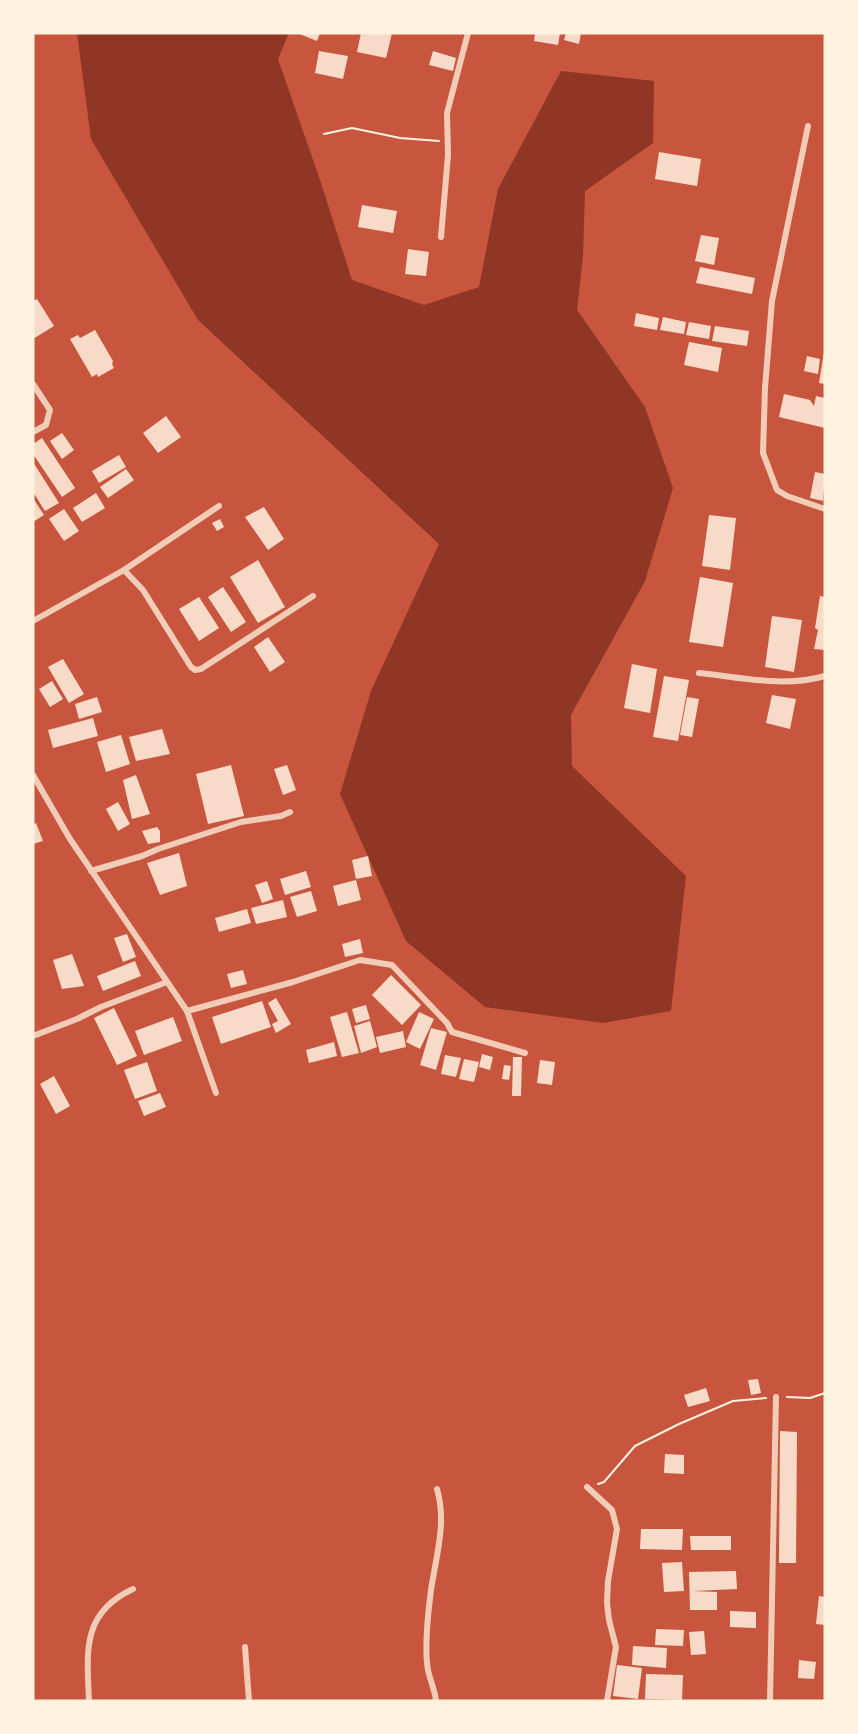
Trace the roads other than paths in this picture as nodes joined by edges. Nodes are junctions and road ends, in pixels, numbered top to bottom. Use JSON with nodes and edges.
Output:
{"nodes":[{"id":1,"x":468,"y":33,"type":"edge"},
{"id":2,"x":808,"y":126,"type":"dead end"},
{"id":3,"x":441,"y":237,"type":"dead end"},
{"id":4,"x":33,"y":384,"type":"edge"},
{"id":5,"x":33,"y":432,"type":"edge"},
{"id":6,"x":219,"y":506,"type":"dead end"},
{"id":7,"x":825,"y":510,"type":"edge"},
{"id":8,"x":124,"y":570,"type":"junction"},
{"id":9,"x":313,"y":596,"type":"dead end"},
{"id":10,"x":33,"y":621,"type":"edge"},
{"id":11,"x":699,"y":673,"type":"dead end"},
{"id":12,"x":825,"y":676,"type":"edge"},
{"id":13,"x":33,"y":775,"type":"edge"},
{"id":14,"x":290,"y":812,"type":"dead end"},
{"id":15,"x":91,"y":871,"type":"junction"},
{"id":16,"x":167,"y":982,"type":"junction"},
{"id":17,"x":187,"y":1011,"type":"junction"},
{"id":18,"x":33,"y":1036,"type":"edge"},
{"id":19,"x":525,"y":1053,"type":"dead end"},
{"id":20,"x":216,"y":1093,"type":"dead end"},
{"id":21,"x":776,"y":1397,"type":"road end"},
{"id":22,"x":586,"y":1487,"type":"road end"},
{"id":23,"x":437,"y":1489,"type":"dead end"},
{"id":24,"x":133,"y":1590,"type":"dead end"},
{"id":25,"x":245,"y":1647,"type":"dead end"},
{"id":26,"x":89,"y":1701,"type":"edge"},
{"id":27,"x":249,"y":1701,"type":"edge"},
{"id":28,"x":436,"y":1701,"type":"edge"},
{"id":29,"x":607,"y":1701,"type":"edge"},
{"id":30,"x":770,"y":1701,"type":"edge"}],
"edges":[{"from":1,"to":3,"type":"street"},
{"from":2,"to":7,"type":"street"},
{"from":4,"to":5,"type":"street"},
{"from":6,"to":8,"type":"street"},
{"from":8,"to":9,"type":"street"},
{"from":8,"to":10,"type":"street"},
{"from":11,"to":12,"type":"street"},
{"from":13,"to":15,"type":"street"},
{"from":14,"to":15,"type":"street"},
{"from":15,"to":16,"type":"street"},
{"from":16,"to":17,"type":"street"},
{"from":16,"to":18,"type":"street"},
{"from":17,"to":19,"type":"street"},
{"from":17,"to":20,"type":"street"},
{"from":21,"to":30,"type":"street"},
{"from":22,"to":29,"type":"street"},
{"from":23,"to":28,"type":"street"},
{"from":24,"to":26,"type":"street"},
{"from":25,"to":27,"type":"street"}]}
